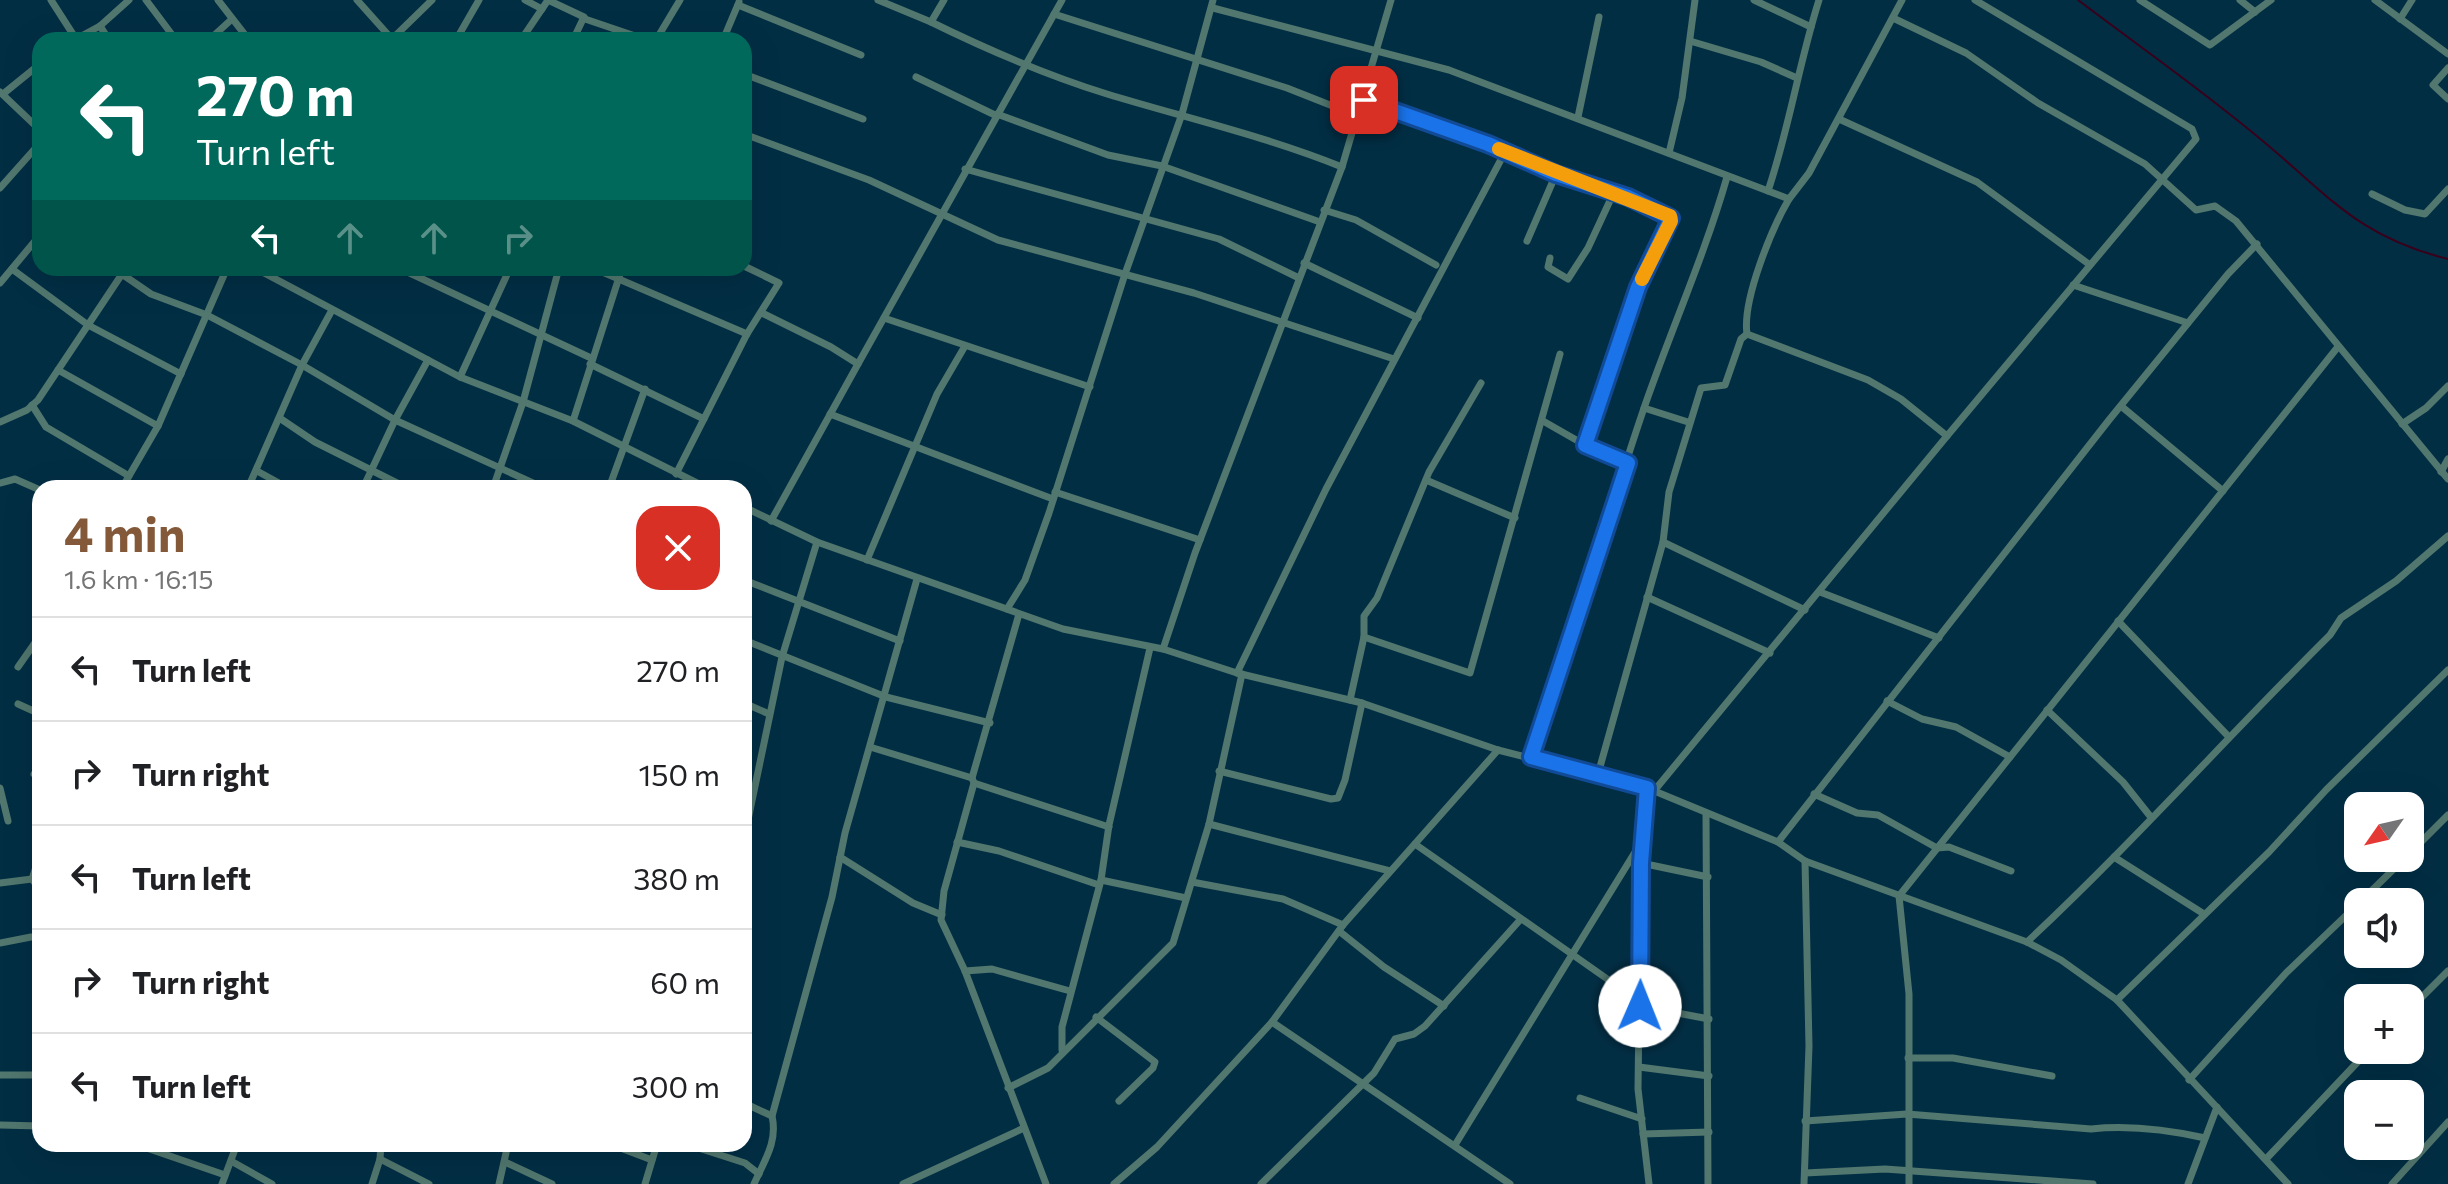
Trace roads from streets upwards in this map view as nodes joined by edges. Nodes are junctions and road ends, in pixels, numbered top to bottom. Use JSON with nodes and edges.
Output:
{"nodes":[{"id":1,"x":51,"y":0,"type":"edge"},
{"id":2,"x":129,"y":0,"type":"edge"},
{"id":3,"x":146,"y":0,"type":"edge"},
{"id":4,"x":218,"y":0,"type":"edge"},
{"id":5,"x":357,"y":0,"type":"edge"},
{"id":6,"x":479,"y":0,"type":"edge"},
{"id":7,"x":525,"y":0,"type":"edge"},
{"id":8,"x":548,"y":0,"type":"edge"},
{"id":9,"x":680,"y":0,"type":"edge"},
{"id":10,"x":878,"y":0,"type":"edge"},
{"id":11,"x":944,"y":0,"type":"edge"},
{"id":12,"x":1062,"y":0,"type":"edge"},
{"id":13,"x":1391,"y":0,"type":"edge"},
{"id":14,"x":1695,"y":0,"type":"edge"},
{"id":15,"x":1754,"y":0,"type":"edge"},
{"id":16,"x":1819,"y":0,"type":"edge"},
{"id":17,"x":1902,"y":0,"type":"edge"},
{"id":18,"x":1975,"y":0,"type":"edge"},
{"id":19,"x":2140,"y":0,"type":"edge"},
{"id":20,"x":2240,"y":0,"type":"edge"},
{"id":21,"x":2271,"y":0,"type":"edge"},
{"id":22,"x":2375,"y":0,"type":"edge"},
{"id":23,"x":2412,"y":0,"type":"edge"},
{"id":24,"x":430,"y":1,"type":"edge"},
{"id":25,"x":739,"y":2,"type":"edge"},
{"id":26,"x":1213,"y":4,"type":"edge"},
{"id":27,"x":542,"y":9,"type":"junction"},
{"id":28,"x":2255,"y":12,"type":"junction"},
{"id":29,"x":1054,"y":14,"type":"junction"},
{"id":30,"x":1599,"y":17,"type":"dead end"},
{"id":31,"x":1893,"y":18,"type":"junction"},
{"id":32,"x":232,"y":19,"type":"junction"},
{"id":33,"x":585,"y":19,"type":"junction"},
{"id":34,"x":2400,"y":19,"type":"junction"},
{"id":35,"x":931,"y":22,"type":"junction"},
{"id":36,"x":100,"y":26,"type":"junction"},
{"id":37,"x":1811,"y":27,"type":"junction"},
{"id":38,"x":71,"y":32,"type":"edge"},
{"id":39,"x":88,"y":32,"type":"edge"},
{"id":40,"x":104,"y":32,"type":"edge"},
{"id":41,"x":170,"y":32,"type":"edge"},
{"id":42,"x":218,"y":32,"type":"edge"},
{"id":43,"x":243,"y":32,"type":"edge"},
{"id":44,"x":385,"y":32,"type":"edge"},
{"id":45,"x":398,"y":32,"type":"edge"},
{"id":46,"x":461,"y":32,"type":"edge"},
{"id":47,"x":526,"y":32,"type":"edge"},
{"id":48,"x":578,"y":32,"type":"edge"},
{"id":49,"x":623,"y":32,"type":"edge"},
{"id":50,"x":661,"y":32,"type":"edge"},
{"id":51,"x":726,"y":32,"type":"edge"},
{"id":52,"x":1690,"y":41,"type":"junction"},
{"id":53,"x":1376,"y":50,"type":"junction"},
{"id":54,"x":2448,"y":54,"type":"edge"},
{"id":55,"x":861,"y":55,"type":"dead end"},
{"id":56,"x":1196,"y":60,"type":"junction"},
{"id":57,"x":1026,"y":67,"type":"junction"},
{"id":58,"x":2448,"y":68,"type":"edge"},
{"id":59,"x":32,"y":70,"type":"edge"},
{"id":60,"x":752,"y":77,"type":"edge"},
{"id":61,"x":916,"y":77,"type":"dead end"},
{"id":62,"x":1797,"y":78,"type":"junction"},
{"id":63,"x":1,"y":93,"type":"edge"},
{"id":64,"x":2448,"y":99,"type":"edge"},
{"id":65,"x":1364,"y":100,"type":"junction"},
{"id":66,"x":1182,"y":114,"type":"junction"},
{"id":67,"x":997,"y":115,"type":"junction"},
{"id":68,"x":1358,"y":116,"type":"junction"},
{"id":69,"x":1578,"y":117,"type":"junction"},
{"id":70,"x":863,"y":119,"type":"dead end"},
{"id":71,"x":1839,"y":119,"type":"junction"},
{"id":72,"x":32,"y":122,"type":"edge"},
{"id":73,"x":752,"y":137,"type":"edge"},
{"id":74,"x":32,"y":151,"type":"edge"},
{"id":75,"x":1505,"y":152,"type":"junction"},
{"id":76,"x":1669,"y":153,"type":"junction"},
{"id":77,"x":1162,"y":166,"type":"junction"},
{"id":78,"x":1342,"y":167,"type":"junction"},
{"id":79,"x":965,"y":169,"type":"junction"},
{"id":80,"x":1556,"y":174,"type":"junction"},
{"id":81,"x":1727,"y":177,"type":"junction"},
{"id":82,"x":2162,"y":181,"type":"junction"},
{"id":83,"x":1,"y":183,"type":"edge"},
{"id":84,"x":2448,"y":189,"type":"edge"},
{"id":85,"x":1768,"y":191,"type":"junction"},
{"id":86,"x":1614,"y":192,"type":"junction"},
{"id":87,"x":2372,"y":194,"type":"dead end"},
{"id":88,"x":1789,"y":199,"type":"junction"},
{"id":89,"x":1324,"y":210,"type":"junction"},
{"id":90,"x":942,"y":214,"type":"junction"},
{"id":91,"x":1144,"y":220,"type":"junction"},
{"id":92,"x":1320,"y":222,"type":"junction"},
{"id":93,"x":1527,"y":241,"type":"dead end"},
{"id":94,"x":2257,"y":244,"type":"junction"},
{"id":95,"x":32,"y":245,"type":"edge"},
{"id":96,"x":1550,"y":258,"type":"dead end"},
{"id":97,"x":1304,"y":263,"type":"junction"},
{"id":98,"x":1436,"y":265,"type":"dead end"},
{"id":99,"x":2090,"y":265,"type":"junction"},
{"id":100,"x":12,"y":269,"type":"junction"},
{"id":101,"x":752,"y":270,"type":"edge"},
{"id":102,"x":1125,"y":274,"type":"junction"},
{"id":103,"x":121,"y":276,"type":"edge"},
{"id":104,"x":130,"y":276,"type":"edge"},
{"id":105,"x":224,"y":276,"type":"edge"},
{"id":106,"x":270,"y":276,"type":"edge"},
{"id":107,"x":420,"y":276,"type":"edge"},
{"id":108,"x":506,"y":276,"type":"edge"},
{"id":109,"x":556,"y":276,"type":"edge"},
{"id":110,"x":608,"y":276,"type":"edge"},
{"id":111,"x":618,"y":276,"type":"edge"},
{"id":112,"x":1299,"y":278,"type":"junction"},
{"id":113,"x":616,"y":280,"type":"junction"},
{"id":114,"x":0,"y":283,"type":"edge"},
{"id":115,"x":2073,"y":285,"type":"junction"},
{"id":116,"x":332,"y":310,"type":"junction"},
{"id":117,"x":488,"y":312,"type":"junction"},
{"id":118,"x":762,"y":313,"type":"junction"},
{"id":119,"x":207,"y":315,"type":"junction"},
{"id":120,"x":884,"y":318,"type":"junction"},
{"id":121,"x":1418,"y":318,"type":"junction"},
{"id":122,"x":1284,"y":321,"type":"junction"},
{"id":123,"x":2188,"y":323,"type":"junction"},
{"id":124,"x":88,"y":325,"type":"junction"},
{"id":125,"x":747,"y":334,"type":"junction"},
{"id":126,"x":1747,"y":334,"type":"junction"},
{"id":127,"x":538,"y":335,"type":"junction"},
{"id":128,"x":965,"y":346,"type":"junction"},
{"id":129,"x":2337,"y":348,"type":"junction"},
{"id":130,"x":1560,"y":354,"type":"dead end"},
{"id":131,"x":1394,"y":359,"type":"junction"},
{"id":132,"x":428,"y":360,"type":"junction"},
{"id":133,"x":590,"y":361,"type":"junction"},
{"id":134,"x":858,"y":364,"type":"junction"},
{"id":135,"x":302,"y":365,"type":"junction"},
{"id":136,"x":58,"y":370,"type":"junction"},
{"id":137,"x":181,"y":374,"type":"junction"},
{"id":138,"x":460,"y":377,"type":"junction"},
{"id":139,"x":1481,"y":383,"type":"dead end"},
{"id":140,"x":2448,"y":386,"type":"edge"},
{"id":141,"x":1090,"y":387,"type":"junction"},
{"id":142,"x":645,"y":389,"type":"junction"},
{"id":143,"x":523,"y":402,"type":"junction"},
{"id":144,"x":32,"y":405,"type":"junction"},
{"id":145,"x":2121,"y":406,"type":"junction"},
{"id":146,"x":1644,"y":408,"type":"junction"},
{"id":147,"x":830,"y":414,"type":"junction"},
{"id":148,"x":281,"y":419,"type":"junction"},
{"id":149,"x":704,"y":419,"type":"junction"},
{"id":150,"x":395,"y":420,"type":"junction"},
{"id":151,"x":573,"y":421,"type":"junction"},
{"id":152,"x":1543,"y":421,"type":"junction"},
{"id":153,"x":0,"y":422,"type":"edge"},
{"id":154,"x":1688,"y":422,"type":"junction"},
{"id":155,"x":2402,"y":424,"type":"junction"},
{"id":156,"x":158,"y":426,"type":"junction"},
{"id":157,"x":1947,"y":436,"type":"junction"},
{"id":158,"x":1585,"y":445,"type":"junction"},
{"id":159,"x":914,"y":448,"type":"junction"},
{"id":160,"x":625,"y":449,"type":"junction"},
{"id":161,"x":2448,"y":459,"type":"edge"},
{"id":162,"x":1628,"y":463,"type":"junction"},
{"id":163,"x":500,"y":468,"type":"junction"},
{"id":164,"x":372,"y":469,"type":"junction"},
{"id":165,"x":257,"y":471,"type":"junction"},
{"id":166,"x":2441,"y":472,"type":"junction"},
{"id":167,"x":676,"y":474,"type":"junction"},
{"id":168,"x":129,"y":476,"type":"junction"},
{"id":169,"x":2448,"y":479,"type":"edge"},
{"id":170,"x":127,"y":480,"type":"edge"},
{"id":171,"x":252,"y":480,"type":"edge"},
{"id":172,"x":273,"y":480,"type":"edge"},
{"id":173,"x":367,"y":480,"type":"edge"},
{"id":174,"x":392,"y":480,"type":"edge"},
{"id":175,"x":496,"y":480,"type":"edge"},
{"id":176,"x":526,"y":480,"type":"edge"},
{"id":177,"x":612,"y":480,"type":"edge"},
{"id":178,"x":689,"y":480,"type":"edge"},
{"id":179,"x":1426,"y":480,"type":"junction"},
{"id":180,"x":0,"y":483,"type":"edge"},
{"id":181,"x":32,"y":486,"type":"edge"},
{"id":182,"x":2223,"y":491,"type":"junction"},
{"id":183,"x":1054,"y":495,"type":"junction"},
{"id":184,"x":752,"y":511,"type":"edge"},
{"id":185,"x":1515,"y":518,"type":"junction"},
{"id":186,"x":771,"y":521,"type":"junction"},
{"id":187,"x":2448,"y":536,"type":"edge"},
{"id":188,"x":1200,"y":540,"type":"junction"},
{"id":189,"x":817,"y":542,"type":"junction"},
{"id":190,"x":1663,"y":542,"type":"junction"},
{"id":191,"x":867,"y":560,"type":"junction"},
{"id":192,"x":917,"y":579,"type":"junction"},
{"id":193,"x":752,"y":583,"type":"edge"},
{"id":194,"x":1820,"y":592,"type":"junction"},
{"id":195,"x":1647,"y":597,"type":"junction"},
{"id":196,"x":799,"y":602,"type":"junction"},
{"id":197,"x":1007,"y":609,"type":"junction"},
{"id":198,"x":1805,"y":610,"type":"junction"},
{"id":199,"x":1019,"y":614,"type":"junction"},
{"id":200,"x":2118,"y":621,"type":"junction"},
{"id":201,"x":1364,"y":637,"type":"junction"},
{"id":202,"x":1939,"y":638,"type":"junction"},
{"id":203,"x":900,"y":641,"type":"junction"},
{"id":204,"x":752,"y":644,"type":"edge"},
{"id":205,"x":32,"y":648,"type":"edge"},
{"id":206,"x":1150,"y":648,"type":"junction"},
{"id":207,"x":1163,"y":649,"type":"junction"},
{"id":208,"x":1770,"y":653,"type":"junction"},
{"id":209,"x":782,"y":657,"type":"junction"},
{"id":210,"x":18,"y":667,"type":"dead end"},
{"id":211,"x":2448,"y":670,"type":"edge"},
{"id":212,"x":1240,"y":674,"type":"junction"},
{"id":213,"x":886,"y":697,"type":"junction"},
{"id":214,"x":1350,"y":700,"type":"junction"},
{"id":215,"x":1887,"y":701,"type":"junction"},
{"id":216,"x":1362,"y":703,"type":"junction"},
{"id":217,"x":18,"y":704,"type":"dead end"},
{"id":218,"x":752,"y":707,"type":"edge"},
{"id":219,"x":32,"y":710,"type":"edge"},
{"id":220,"x":2047,"y":710,"type":"junction"},
{"id":221,"x":769,"y":714,"type":"junction"},
{"id":222,"x":990,"y":723,"type":"junction"},
{"id":223,"x":2228,"y":736,"type":"junction"},
{"id":224,"x":870,"y":747,"type":"junction"},
{"id":225,"x":1498,"y":750,"type":"junction"},
{"id":226,"x":1531,"y":757,"type":"junction"},
{"id":227,"x":2010,"y":757,"type":"junction"},
{"id":228,"x":1219,"y":771,"type":"junction"},
{"id":229,"x":1598,"y":774,"type":"junction"},
{"id":230,"x":973,"y":781,"type":"junction"},
{"id":231,"x":0,"y":788,"type":"edge"},
{"id":232,"x":1651,"y":790,"type":"junction"},
{"id":233,"x":752,"y":794,"type":"edge"},
{"id":234,"x":1814,"y":794,"type":"junction"},
{"id":235,"x":1706,"y":813,"type":"junction"},
{"id":236,"x":2448,"y":815,"type":"edge"},
{"id":237,"x":2150,"y":816,"type":"junction"},
{"id":238,"x":8,"y":821,"type":"dead end"},
{"id":239,"x":1209,"y":824,"type":"junction"},
{"id":240,"x":1109,"y":827,"type":"junction"},
{"id":241,"x":2424,"y":839,"type":"edge"},
{"id":242,"x":1642,"y":841,"type":"junction"},
{"id":243,"x":957,"y":842,"type":"junction"},
{"id":244,"x":1778,"y":842,"type":"junction"},
{"id":245,"x":1415,"y":844,"type":"junction"},
{"id":246,"x":1937,"y":848,"type":"junction"},
{"id":247,"x":840,"y":857,"type":"junction"},
{"id":248,"x":2114,"y":857,"type":"junction"},
{"id":249,"x":1805,"y":861,"type":"junction"},
{"id":250,"x":1641,"y":863,"type":"junction"},
{"id":251,"x":1390,"y":871,"type":"junction"},
{"id":252,"x":2011,"y":871,"type":"dead end"},
{"id":253,"x":2391,"y":872,"type":"edge"},
{"id":254,"x":1708,"y":877,"type":"junction"},
{"id":255,"x":32,"y":879,"type":"edge"},
{"id":256,"x":1100,"y":882,"type":"junction"},
{"id":257,"x":1192,"y":882,"type":"junction"},
{"id":258,"x":0,"y":883,"type":"edge"},
{"id":259,"x":2374,"y":888,"type":"edge"},
{"id":260,"x":1899,"y":896,"type":"junction"},
{"id":261,"x":1186,"y":898,"type":"junction"},
{"id":262,"x":2204,"y":914,"type":"junction"},
{"id":263,"x":942,"y":915,"type":"junction"},
{"id":264,"x":2344,"y":918,"type":"edge"},
{"id":265,"x":1520,"y":920,"type":"junction"},
{"id":266,"x":1341,"y":928,"type":"junction"},
{"id":267,"x":31,"y":937,"type":"dead end"},
{"id":268,"x":2027,"y":942,"type":"junction"},
{"id":269,"x":0,"y":943,"type":"edge"},
{"id":270,"x":1571,"y":954,"type":"junction"},
{"id":271,"x":965,"y":971,"type":"junction"},
{"id":272,"x":2448,"y":971,"type":"edge"},
{"id":273,"x":1070,"y":991,"type":"junction"},
{"id":274,"x":2424,"y":995,"type":"edge"},
{"id":275,"x":2117,"y":1000,"type":"junction"},
{"id":276,"x":1640,"y":1004,"type":"junction"},
{"id":277,"x":1444,"y":1006,"type":"junction"},
{"id":278,"x":1096,"y":1017,"type":"junction"},
{"id":279,"x":1709,"y":1019,"type":"junction"},
{"id":280,"x":1272,"y":1022,"type":"junction"},
{"id":281,"x":1062,"y":1050,"type":"junction"},
{"id":282,"x":1908,"y":1058,"type":"junction"},
{"id":283,"x":2356,"y":1064,"type":"edge"},
{"id":284,"x":1639,"y":1067,"type":"junction"},
{"id":285,"x":0,"y":1075,"type":"edge"},
{"id":286,"x":32,"y":1075,"type":"edge"},
{"id":287,"x":1709,"y":1076,"type":"junction"},
{"id":288,"x":2052,"y":1076,"type":"dead end"},
{"id":289,"x":2189,"y":1080,"type":"junction"},
{"id":290,"x":1362,"y":1082,"type":"junction"},
{"id":291,"x":1008,"y":1088,"type":"junction"},
{"id":292,"x":1580,"y":1098,"type":"dead end"},
{"id":293,"x":1119,"y":1101,"type":"dead end"},
{"id":294,"x":752,"y":1107,"type":"edge"},
{"id":295,"x":2217,"y":1107,"type":"junction"},
{"id":296,"x":1907,"y":1114,"type":"junction"},
{"id":297,"x":772,"y":1116,"type":"junction"},
{"id":298,"x":1642,"y":1119,"type":"junction"},
{"id":299,"x":1805,"y":1121,"type":"junction"},
{"id":300,"x":2448,"y":1122,"type":"edge"},
{"id":301,"x":0,"y":1125,"type":"edge"},
{"id":302,"x":32,"y":1126,"type":"edge"},
{"id":303,"x":1024,"y":1128,"type":"junction"},
{"id":304,"x":1709,"y":1132,"type":"junction"},
{"id":305,"x":1643,"y":1134,"type":"junction"},
{"id":306,"x":2205,"y":1138,"type":"junction"},
{"id":307,"x":1455,"y":1145,"type":"junction"},
{"id":308,"x":155,"y":1152,"type":"edge"},
{"id":309,"x":234,"y":1152,"type":"edge"},
{"id":310,"x":380,"y":1152,"type":"edge"},
{"id":311,"x":507,"y":1152,"type":"edge"},
{"id":312,"x":631,"y":1152,"type":"edge"},
{"id":313,"x":654,"y":1152,"type":"edge"},
{"id":314,"x":711,"y":1152,"type":"edge"},
{"id":315,"x":2267,"y":1158,"type":"junction"},
{"id":316,"x":380,"y":1159,"type":"junction"},
{"id":317,"x":652,"y":1160,"type":"junction"},
{"id":318,"x":231,"y":1161,"type":"junction"},
{"id":319,"x":505,"y":1162,"type":"junction"},
{"id":320,"x":1909,"y":1171,"type":"junction"},
{"id":321,"x":1805,"y":1173,"type":"junction"},
{"id":322,"x":759,"y":1174,"type":"junction"},
{"id":323,"x":2278,"y":1174,"type":"junction"},
{"id":324,"x":223,"y":1180,"type":"edge"},
{"id":325,"x":272,"y":1184,"type":"edge"},
{"id":326,"x":372,"y":1184,"type":"edge"},
{"id":327,"x":429,"y":1184,"type":"edge"},
{"id":328,"x":499,"y":1184,"type":"edge"},
{"id":329,"x":552,"y":1184,"type":"edge"},
{"id":330,"x":645,"y":1184,"type":"edge"},
{"id":331,"x":754,"y":1184,"type":"edge"},
{"id":332,"x":903,"y":1184,"type":"edge"},
{"id":333,"x":1046,"y":1184,"type":"edge"},
{"id":334,"x":1114,"y":1184,"type":"edge"},
{"id":335,"x":1261,"y":1184,"type":"edge"},
{"id":336,"x":1510,"y":1184,"type":"edge"},
{"id":337,"x":1649,"y":1184,"type":"edge"},
{"id":338,"x":1708,"y":1184,"type":"edge"},
{"id":339,"x":1804,"y":1184,"type":"edge"},
{"id":340,"x":1909,"y":1184,"type":"edge"},
{"id":341,"x":2093,"y":1184,"type":"edge"},
{"id":342,"x":2188,"y":1184,"type":"edge"},
{"id":343,"x":2276,"y":1184,"type":"edge"},
{"id":344,"x":2288,"y":1184,"type":"edge"},
{"id":345,"x":2392,"y":1184,"type":"edge"}],
"edges":[{"from":1,"to":38,"type":"street"},
{"from":2,"to":36,"type":"street"},
{"from":3,"to":41,"type":"street"},
{"from":4,"to":32,"type":"street"},
{"from":5,"to":44,"type":"street"},
{"from":6,"to":46,"type":"street"},
{"from":7,"to":27,"type":"street"},
{"from":8,"to":27,"type":"street"},
{"from":8,"to":33,"type":"street"},
{"from":9,"to":50,"type":"street"},
{"from":10,"to":35,"type":"street"},
{"from":11,"to":35,"type":"street"},
{"from":12,"to":29,"type":"street"},
{"from":13,"to":53,"type":"street"},
{"from":14,"to":52,"type":"street"},
{"from":15,"to":37,"type":"street"},
{"from":16,"to":37,"type":"street"},
{"from":17,"to":31,"type":"street"},
{"from":18,"to":82,"type":"street"},
{"from":19,"to":28,"type":"street"},
{"from":20,"to":28,"type":"street"},
{"from":21,"to":28,"type":"street"},
{"from":22,"to":34,"type":"street"},
{"from":23,"to":34,"type":"street"},
{"from":24,"to":45,"type":"street"},
{"from":25,"to":51,"type":"street"},
{"from":25,"to":55,"type":"street"},
{"from":26,"to":53,"type":"street"},
{"from":26,"to":56,"type":"street"},
{"from":27,"to":47,"type":"street"},
{"from":29,"to":56,"type":"street"},
{"from":29,"to":57,"type":"street"},
{"from":30,"to":69,"type":"street"},
{"from":31,"to":71,"type":"street"},
{"from":31,"to":82,"type":"street"},
{"from":32,"to":42,"type":"street"},
{"from":32,"to":43,"type":"street"},
{"from":33,"to":48,"type":"street"},
{"from":33,"to":49,"type":"street"},
{"from":34,"to":54,"type":"street"},
{"from":35,"to":57,"type":"street"},
{"from":36,"to":39,"type":"street"},
{"from":36,"to":40,"type":"street"},
{"from":37,"to":62,"type":"street"},
{"from":52,"to":62,"type":"street"},
{"from":52,"to":76,"type":"street"},
{"from":53,"to":65,"type":"street"},
{"from":53,"to":69,"type":"street"},
{"from":56,"to":66,"type":"street"},
{"from":56,"to":68,"type":"street"},
{"from":57,"to":66,"type":"street"},
{"from":57,"to":67,"type":"street"},
{"from":58,"to":64,"type":"street"},
{"from":59,"to":63,"type":"street"},
{"from":60,"to":70,"type":"street"},
{"from":61,"to":67,"type":"street"},
{"from":62,"to":85,"type":"street"},
{"from":63,"to":72,"type":"street"},
{"from":65,"to":68,"type":"street"},
{"from":65,"to":75,"type":"street"},
{"from":66,"to":77,"type":"street"},
{"from":66,"to":78,"type":"street"},
{"from":67,"to":77,"type":"street"},
{"from":67,"to":79,"type":"street"},
{"from":68,"to":78,"type":"street"},
{"from":69,"to":76,"type":"street"},
{"from":71,"to":88,"type":"street"},
{"from":71,"to":99,"type":"street"},
{"from":73,"to":90,"type":"street"},
{"from":74,"to":83,"type":"street"},
{"from":75,"to":80,"type":"street"},
{"from":75,"to":121,"type":"street"},
{"from":76,"to":81,"type":"street"},
{"from":77,"to":91,"type":"street"},
{"from":77,"to":92,"type":"street"},
{"from":78,"to":89,"type":"street"},
{"from":79,"to":90,"type":"street"},
{"from":79,"to":91,"type":"street"},
{"from":80,"to":86,"type":"street"},
{"from":80,"to":93,"type":"street"},
{"from":81,"to":85,"type":"street"},
{"from":81,"to":146,"type":"street"},
{"from":82,"to":94,"type":"street"},
{"from":82,"to":99,"type":"street"},
{"from":84,"to":87,"type":"street"},
{"from":85,"to":88,"type":"street"},
{"from":86,"to":96,"type":"street"},
{"from":86,"to":158,"type":"street"},
{"from":88,"to":126,"type":"street"},
{"from":89,"to":92,"type":"street"},
{"from":89,"to":98,"type":"street"},
{"from":90,"to":102,"type":"street"},
{"from":90,"to":120,"type":"street"},
{"from":91,"to":102,"type":"street"},
{"from":91,"to":112,"type":"street"},
{"from":92,"to":97,"type":"street"},
{"from":94,"to":123,"type":"street"},
{"from":94,"to":129,"type":"street"},
{"from":95,"to":100,"type":"street"},
{"from":97,"to":112,"type":"street"},
{"from":97,"to":121,"type":"street"},
{"from":99,"to":115,"type":"street"},
{"from":100,"to":114,"type":"street"},
{"from":100,"to":124,"type":"street"},
{"from":101,"to":118,"type":"street"},
{"from":102,"to":122,"type":"street"},
{"from":102,"to":141,"type":"street"},
{"from":103,"to":124,"type":"street"},
{"from":104,"to":119,"type":"street"},
{"from":105,"to":119,"type":"street"},
{"from":106,"to":116,"type":"street"},
{"from":107,"to":117,"type":"street"},
{"from":108,"to":117,"type":"street"},
{"from":109,"to":127,"type":"street"},
{"from":110,"to":113,"type":"street"},
{"from":111,"to":113,"type":"street"},
{"from":112,"to":122,"type":"street"},
{"from":113,"to":125,"type":"street"},
{"from":113,"to":133,"type":"street"},
{"from":115,"to":123,"type":"street"},
{"from":115,"to":157,"type":"street"},
{"from":116,"to":132,"type":"street"},
{"from":116,"to":135,"type":"street"},
{"from":117,"to":127,"type":"street"},
{"from":117,"to":138,"type":"street"},
{"from":118,"to":125,"type":"street"},
{"from":118,"to":134,"type":"street"},
{"from":119,"to":135,"type":"street"},
{"from":119,"to":137,"type":"street"},
{"from":120,"to":128,"type":"street"},
{"from":120,"to":134,"type":"street"},
{"from":121,"to":131,"type":"street"},
{"from":122,"to":131,"type":"street"},
{"from":122,"to":188,"type":"street"},
{"from":123,"to":145,"type":"street"},
{"from":124,"to":136,"type":"street"},
{"from":124,"to":137,"type":"street"},
{"from":125,"to":149,"type":"street"},
{"from":126,"to":154,"type":"street"},
{"from":126,"to":157,"type":"street"},
{"from":127,"to":133,"type":"street"},
{"from":127,"to":143,"type":"street"},
{"from":128,"to":141,"type":"street"},
{"from":128,"to":159,"type":"street"},
{"from":129,"to":155,"type":"street"},
{"from":129,"to":182,"type":"street"},
{"from":130,"to":152,"type":"street"},
{"from":131,"to":212,"type":"street"},
{"from":132,"to":138,"type":"street"},
{"from":132,"to":150,"type":"street"},
{"from":133,"to":142,"type":"street"},
{"from":133,"to":151,"type":"street"},
{"from":134,"to":147,"type":"street"},
{"from":135,"to":148,"type":"street"},
{"from":135,"to":150,"type":"street"},
{"from":136,"to":144,"type":"street"},
{"from":136,"to":156,"type":"street"},
{"from":137,"to":156,"type":"street"},
{"from":138,"to":143,"type":"street"},
{"from":139,"to":179,"type":"street"},
{"from":140,"to":155,"type":"street"},
{"from":141,"to":183,"type":"street"},
{"from":142,"to":149,"type":"street"},
{"from":142,"to":160,"type":"street"},
{"from":143,"to":151,"type":"street"},
{"from":143,"to":163,"type":"street"},
{"from":144,"to":153,"type":"street"},
{"from":144,"to":168,"type":"street"},
{"from":145,"to":182,"type":"street"},
{"from":145,"to":202,"type":"street"},
{"from":146,"to":154,"type":"street"},
{"from":146,"to":162,"type":"street"},
{"from":147,"to":159,"type":"street"},
{"from":147,"to":186,"type":"street"},
{"from":148,"to":164,"type":"street"},
{"from":148,"to":165,"type":"street"},
{"from":149,"to":167,"type":"street"},
{"from":150,"to":163,"type":"street"},
{"from":150,"to":164,"type":"street"},
{"from":151,"to":160,"type":"street"},
{"from":152,"to":158,"type":"street"},
{"from":152,"to":185,"type":"street"},
{"from":154,"to":190,"type":"street"},
{"from":155,"to":166,"type":"street"},
{"from":156,"to":168,"type":"street"},
{"from":157,"to":194,"type":"street"},
{"from":158,"to":162,"type":"street"},
{"from":159,"to":183,"type":"street"},
{"from":159,"to":191,"type":"street"},
{"from":160,"to":167,"type":"street"},
{"from":160,"to":177,"type":"street"},
{"from":161,"to":166,"type":"street"},
{"from":162,"to":226,"type":"street"},
{"from":163,"to":175,"type":"street"},
{"from":163,"to":176,"type":"street"},
{"from":164,"to":173,"type":"street"},
{"from":164,"to":174,"type":"street"},
{"from":165,"to":171,"type":"street"},
{"from":165,"to":172,"type":"street"},
{"from":166,"to":169,"type":"street"},
{"from":167,"to":178,"type":"street"},
{"from":168,"to":170,"type":"street"},
{"from":179,"to":185,"type":"street"},
{"from":179,"to":201,"type":"street"},
{"from":180,"to":181,"type":"street"},
{"from":182,"to":200,"type":"street"},
{"from":183,"to":188,"type":"street"},
{"from":183,"to":197,"type":"street"},
{"from":184,"to":186,"type":"street"},
{"from":185,"to":201,"type":"street"},
{"from":186,"to":189,"type":"street"},
{"from":187,"to":223,"type":"street"},
{"from":188,"to":207,"type":"street"},
{"from":189,"to":191,"type":"street"},
{"from":189,"to":196,"type":"street"},
{"from":190,"to":195,"type":"street"},
{"from":190,"to":198,"type":"street"},
{"from":191,"to":192,"type":"street"},
{"from":192,"to":197,"type":"street"},
{"from":192,"to":203,"type":"street"},
{"from":193,"to":196,"type":"street"},
{"from":194,"to":198,"type":"street"},
{"from":194,"to":202,"type":"street"},
{"from":195,"to":208,"type":"street"},
{"from":195,"to":229,"type":"street"},
{"from":196,"to":203,"type":"street"},
{"from":196,"to":209,"type":"street"},
{"from":197,"to":199,"type":"street"},
{"from":198,"to":208,"type":"street"},
{"from":199,"to":206,"type":"street"},
{"from":199,"to":222,"type":"street"},
{"from":200,"to":220,"type":"street"},
{"from":200,"to":223,"type":"street"},
{"from":201,"to":214,"type":"street"},
{"from":202,"to":215,"type":"street"},
{"from":203,"to":213,"type":"street"},
{"from":204,"to":209,"type":"street"},
{"from":205,"to":210,"type":"street"},
{"from":206,"to":207,"type":"street"},
{"from":206,"to":240,"type":"street"},
{"from":207,"to":212,"type":"street"},
{"from":208,"to":232,"type":"street"},
{"from":209,"to":213,"type":"street"},
{"from":209,"to":221,"type":"street"},
{"from":211,"to":262,"type":"street"},
{"from":212,"to":214,"type":"street"},
{"from":212,"to":228,"type":"street"},
{"from":213,"to":222,"type":"street"},
{"from":213,"to":224,"type":"street"},
{"from":214,"to":216,"type":"street"},
{"from":215,"to":227,"type":"street"},
{"from":215,"to":234,"type":"street"},
{"from":216,"to":225,"type":"street"},
{"from":216,"to":228,"type":"street"},
{"from":217,"to":219,"type":"street"},
{"from":218,"to":221,"type":"street"},
{"from":220,"to":227,"type":"street"},
{"from":220,"to":237,"type":"street"},
{"from":221,"to":233,"type":"street"},
{"from":222,"to":230,"type":"street"},
{"from":223,"to":237,"type":"street"},
{"from":224,"to":230,"type":"street"},
{"from":224,"to":247,"type":"street"},
{"from":225,"to":226,"type":"street"},
{"from":225,"to":245,"type":"street"},
{"from":226,"to":229,"type":"street"},
{"from":227,"to":246,"type":"street"},
{"from":228,"to":239,"type":"street"},
{"from":229,"to":232,"type":"street"},
{"from":230,"to":240,"type":"street"},
{"from":230,"to":243,"type":"street"},
{"from":231,"to":238,"type":"street"},
{"from":232,"to":235,"type":"street"},
{"from":232,"to":242,"type":"street"},
{"from":234,"to":244,"type":"street"},
{"from":234,"to":246,"type":"street"},
{"from":235,"to":244,"type":"street"},
{"from":235,"to":254,"type":"street"},
{"from":236,"to":241,"type":"street"},
{"from":237,"to":248,"type":"street"},
{"from":239,"to":251,"type":"street"},
{"from":239,"to":257,"type":"street"},
{"from":240,"to":256,"type":"street"},
{"from":242,"to":250,"type":"street"},
{"from":242,"to":270,"type":"street"},
{"from":243,"to":256,"type":"street"},
{"from":243,"to":263,"type":"street"},
{"from":244,"to":249,"type":"street"},
{"from":245,"to":251,"type":"street"},
{"from":245,"to":265,"type":"street"},
{"from":246,"to":252,"type":"street"},
{"from":246,"to":260,"type":"street"},
{"from":247,"to":263,"type":"street"},
{"from":247,"to":297,"type":"street"},
{"from":248,"to":262,"type":"street"},
{"from":248,"to":268,"type":"street"},
{"from":249,"to":260,"type":"street"},
{"from":249,"to":299,"type":"street"},
{"from":250,"to":254,"type":"street"},
{"from":250,"to":276,"type":"street"},
{"from":251,"to":266,"type":"street"},
{"from":253,"to":259,"type":"street"},
{"from":254,"to":279,"type":"street"},
{"from":255,"to":258,"type":"street"},
{"from":256,"to":261,"type":"street"},
{"from":256,"to":273,"type":"street"},
{"from":257,"to":261,"type":"street"},
{"from":257,"to":266,"type":"street"},
{"from":260,"to":268,"type":"street"},
{"from":260,"to":282,"type":"street"},
{"from":261,"to":278,"type":"street"},
{"from":262,"to":275,"type":"street"},
{"from":263,"to":271,"type":"street"},
{"from":264,"to":289,"type":"street"},
{"from":265,"to":270,"type":"street"},
{"from":265,"to":277,"type":"street"},
{"from":266,"to":277,"type":"street"},
{"from":266,"to":280,"type":"street"},
{"from":267,"to":269,"type":"street"},
{"from":268,"to":275,"type":"street"},
{"from":270,"to":276,"type":"street"},
{"from":270,"to":307,"type":"street"},
{"from":271,"to":273,"type":"street"},
{"from":271,"to":291,"type":"street"},
{"from":272,"to":274,"type":"street"},
{"from":273,"to":281,"type":"street"},
{"from":275,"to":289,"type":"street"},
{"from":276,"to":279,"type":"street"},
{"from":276,"to":284,"type":"street"},
{"from":277,"to":290,"type":"street"},
{"from":278,"to":281,"type":"street"},
{"from":278,"to":293,"type":"street"},
{"from":279,"to":287,"type":"street"},
{"from":280,"to":290,"type":"street"},
{"from":280,"to":334,"type":"street"},
{"from":281,"to":291,"type":"street"},
{"from":282,"to":288,"type":"street"},
{"from":282,"to":296,"type":"street"},
{"from":283,"to":315,"type":"street"},
{"from":284,"to":287,"type":"street"},
{"from":284,"to":298,"type":"street"},
{"from":285,"to":286,"type":"street"},
{"from":287,"to":304,"type":"street"},
{"from":289,"to":295,"type":"street"},
{"from":290,"to":307,"type":"street"},
{"from":290,"to":335,"type":"street"},
{"from":291,"to":303,"type":"street"},
{"from":292,"to":298,"type":"street"},
{"from":294,"to":297,"type":"street"},
{"from":295,"to":306,"type":"street"},
{"from":295,"to":315,"type":"street"},
{"from":296,"to":299,"type":"street"},
{"from":296,"to":306,"type":"street"},
{"from":296,"to":320,"type":"street"},
{"from":297,"to":322,"type":"street"},
{"from":298,"to":305,"type":"street"},
{"from":299,"to":321,"type":"street"},
{"from":300,"to":345,"type":"street"},
{"from":301,"to":302,"type":"street"},
{"from":303,"to":332,"type":"street"},
{"from":303,"to":333,"type":"street"},
{"from":304,"to":305,"type":"street"},
{"from":304,"to":338,"type":"street"},
{"from":305,"to":337,"type":"street"},
{"from":306,"to":342,"type":"street"},
{"from":307,"to":336,"type":"street"},
{"from":308,"to":324,"type":"street"},
{"from":309,"to":318,"type":"street"},
{"from":310,"to":316,"type":"street"},
{"from":311,"to":319,"type":"street"},
{"from":312,"to":317,"type":"street"},
{"from":313,"to":317,"type":"street"},
{"from":314,"to":322,"type":"street"},
{"from":315,"to":323,"type":"street"},
{"from":316,"to":326,"type":"street"},
{"from":316,"to":327,"type":"street"},
{"from":317,"to":330,"type":"street"},
{"from":318,"to":324,"type":"street"},
{"from":318,"to":325,"type":"street"},
{"from":319,"to":328,"type":"street"},
{"from":319,"to":329,"type":"street"},
{"from":320,"to":321,"type":"street"},
{"from":320,"to":340,"type":"street"},
{"from":320,"to":341,"type":"street"},
{"from":321,"to":339,"type":"street"},
{"from":322,"to":331,"type":"street"},
{"from":323,"to":343,"type":"street"},
{"from":323,"to":344,"type":"street"}]}
